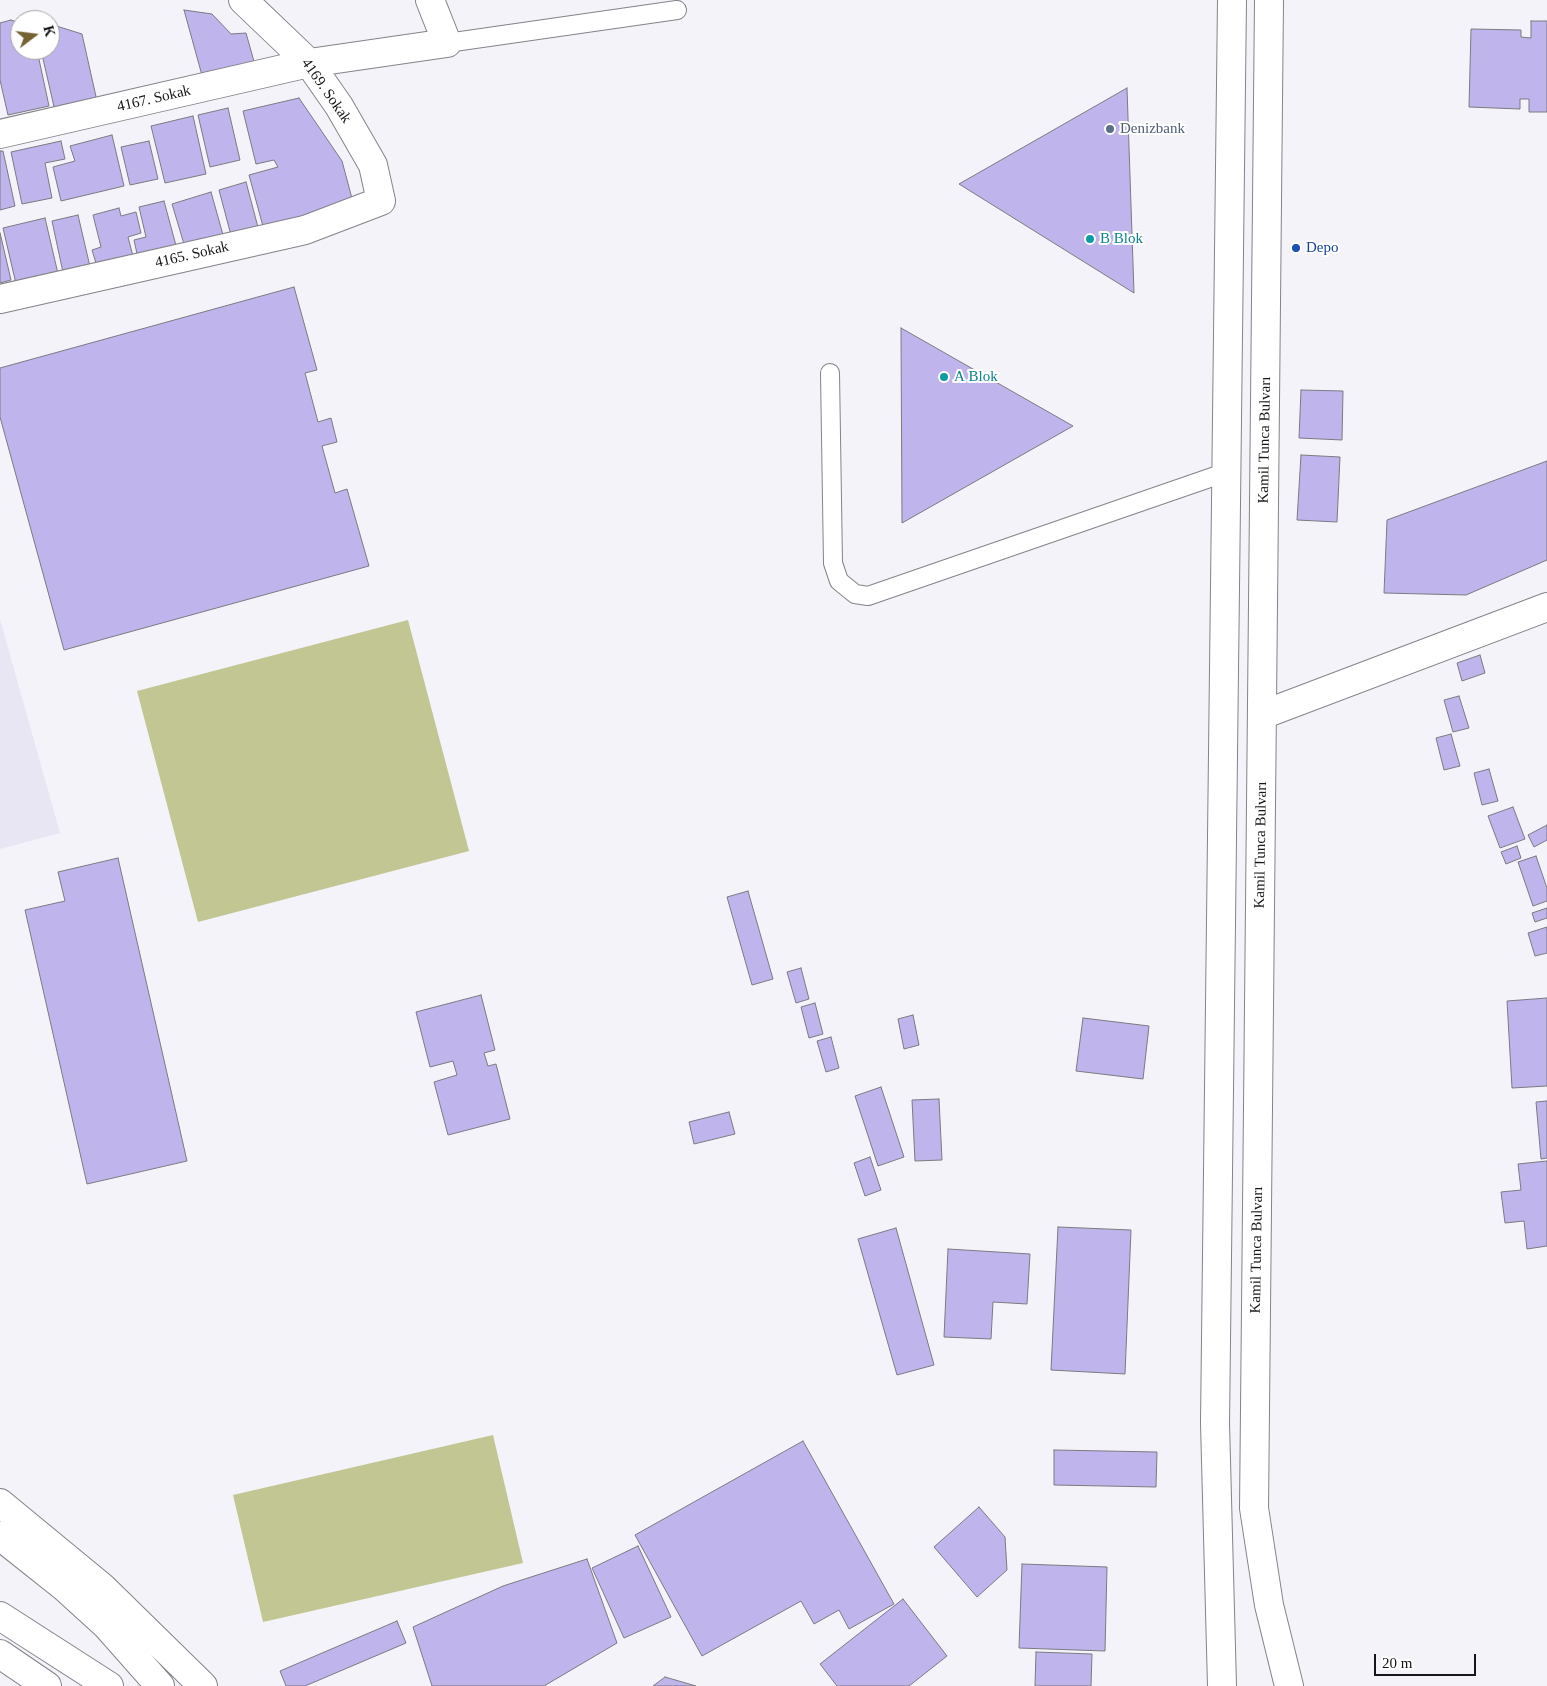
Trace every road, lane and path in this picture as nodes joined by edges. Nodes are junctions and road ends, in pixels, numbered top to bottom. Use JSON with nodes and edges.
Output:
{"nodes":[{"id":1,"x":243,"y":0,"type":"edge"},
{"id":2,"x":430,"y":0,"type":"edge"},
{"id":3,"x":1232,"y":0,"type":"edge"},
{"id":4,"x":1269,"y":0,"type":"edge"},
{"id":5,"x":677,"y":10,"type":"dead end"},
{"id":6,"x":446,"y":43,"type":"junction"},
{"id":7,"x":309,"y":63,"type":"junction"},
{"id":8,"x":0,"y":134,"type":"edge"},
{"id":9,"x":381,"y":201,"type":"joint"},
{"id":10,"x":0,"y":299,"type":"edge"},
{"id":11,"x":830,"y":373,"type":"dead end"},
{"id":12,"x":1227,"y":472,"type":"junction"},
{"id":13,"x":1547,"y":607,"type":"edge"},
{"id":14,"x":1262,"y":715,"type":"junction"},
{"id":15,"x":0,"y":1503,"type":"edge"},
{"id":16,"x":0,"y":1536,"type":"edge"},
{"id":17,"x":0,"y":1616,"type":"edge"},
{"id":18,"x":0,"y":1654,"type":"edge"},
{"id":19,"x":47,"y":1686,"type":"edge"},
{"id":20,"x":109,"y":1686,"type":"edge"},
{"id":21,"x":160,"y":1686,"type":"edge"},
{"id":22,"x":204,"y":1686,"type":"edge"},
{"id":23,"x":1222,"y":1686,"type":"edge"},
{"id":24,"x":1289,"y":1686,"type":"edge"}],
"edges":[{"from":1,"to":7,"type":"main road","name":"4169. Sokak"},
{"from":2,"to":6,"type":"main road"},
{"from":3,"to":12,"type":"main road"},
{"from":4,"to":14,"type":"main road","name":"Kamil Tunca Bulvarı"},
{"from":5,"to":6,"type":"lane"},
{"from":6,"to":7,"type":"main road","name":"4167. Sokak"},
{"from":7,"to":8,"type":"main road","name":"4167. Sokak"},
{"from":7,"to":9,"type":"main road","name":"4169. Sokak"},
{"from":9,"to":10,"type":"main road","name":"4165. Sokak"},
{"from":11,"to":12,"type":"lane"},
{"from":12,"to":23,"type":"main road"},
{"from":13,"to":14,"type":"main road"},
{"from":14,"to":24,"type":"main road","name":"Kamil Tunca Bulvarı"},
{"from":15,"to":22,"type":"main road"},
{"from":16,"to":21,"type":"main road"},
{"from":17,"to":20,"type":"main road"},
{"from":18,"to":19,"type":"main road"}]}
